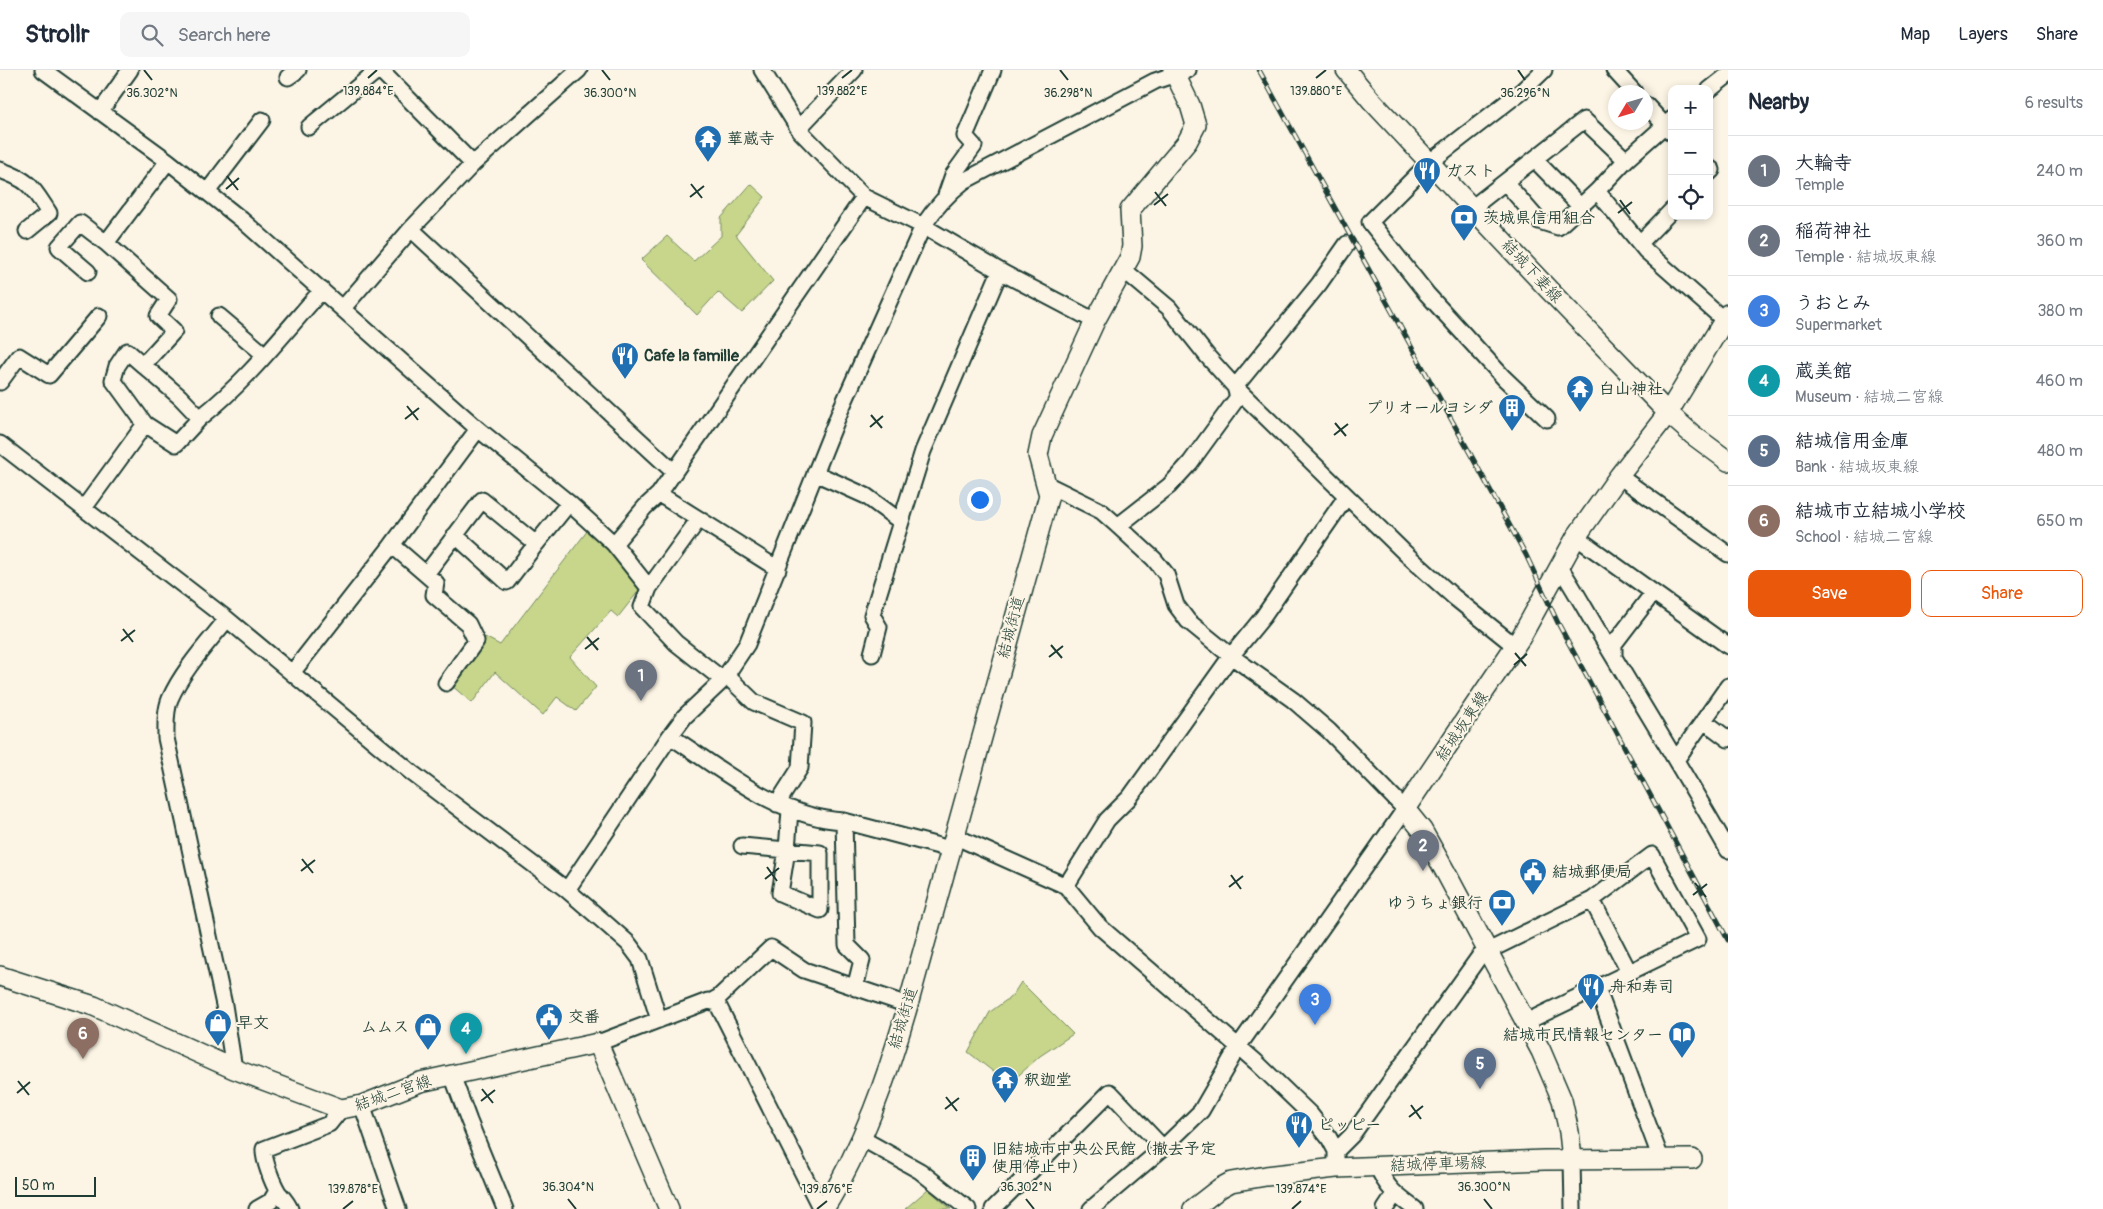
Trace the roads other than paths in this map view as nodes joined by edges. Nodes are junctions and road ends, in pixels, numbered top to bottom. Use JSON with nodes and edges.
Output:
{"nodes":[{"id":1,"x":43,"y":70,"type":"edge"},
{"id":2,"x":130,"y":70,"type":"edge"},
{"id":3,"x":379,"y":70,"type":"edge"},
{"id":4,"x":579,"y":70,"type":"edge"},
{"id":5,"x":762,"y":70,"type":"edge"},
{"id":6,"x":854,"y":70,"type":"edge"},
{"id":7,"x":993,"y":70,"type":"edge"},
{"id":8,"x":1346,"y":70,"type":"edge"},
{"id":9,"x":1544,"y":70,"type":"edge"},
{"id":10,"x":1614,"y":70,"type":"edge"},
{"id":11,"x":1179,"y":72,"type":"edge"},
{"id":12,"x":1728,"y":75,"type":"edge"},
{"id":13,"x":1628,"y":85,"type":"edge"},
{"id":14,"x":1713,"y":87,"type":"edge"},
{"id":15,"x":1653,"y":111,"type":"edge"},
{"id":16,"x":100,"y":112,"type":"junction"},
{"id":17,"x":262,"y":120,"type":"dead end"},
{"id":18,"x":1668,"y":125,"type":"edge"},
{"id":19,"x":1668,"y":127,"type":"edge"},
{"id":20,"x":309,"y":128,"type":"dead end"},
{"id":21,"x":798,"y":128,"type":"junction"},
{"id":22,"x":1534,"y":159,"type":"junction"},
{"id":23,"x":1626,"y":160,"type":"junction"},
{"id":24,"x":168,"y":162,"type":"junction"},
{"id":25,"x":1430,"y":162,"type":"junction"},
{"id":26,"x":473,"y":164,"type":"junction"},
{"id":27,"x":0,"y":170,"type":"edge"},
{"id":28,"x":1505,"y":182,"type":"junction"},
{"id":29,"x":1597,"y":191,"type":"junction"},
{"id":30,"x":207,"y":192,"type":"junction"},
{"id":31,"x":946,"y":195,"type":"junction"},
{"id":32,"x":864,"y":197,"type":"junction"},
{"id":33,"x":1580,"y":206,"type":"junction"},
{"id":34,"x":1473,"y":207,"type":"junction"},
{"id":35,"x":1668,"y":214,"type":"edge"},
{"id":36,"x":923,"y":226,"type":"junction"},
{"id":37,"x":412,"y":229,"type":"junction"},
{"id":38,"x":27,"y":231,"type":"dead end"},
{"id":39,"x":1640,"y":243,"type":"junction"},
{"id":40,"x":106,"y":244,"type":"junction"},
{"id":41,"x":1347,"y":244,"type":"dead end"},
{"id":42,"x":1124,"y":270,"type":"junction"},
{"id":43,"x":1000,"y":271,"type":"junction"},
{"id":44,"x":88,"y":272,"type":"dead end"},
{"id":45,"x":322,"y":290,"type":"junction"},
{"id":46,"x":343,"y":308,"type":"junction"},
{"id":47,"x":100,"y":316,"type":"dead end"},
{"id":48,"x":219,"y":316,"type":"dead end"},
{"id":49,"x":1726,"y":317,"type":"edge"},
{"id":50,"x":1095,"y":321,"type":"junction"},
{"id":51,"x":265,"y":355,"type":"junction"},
{"id":52,"x":143,"y":365,"type":"junction"},
{"id":53,"x":0,"y":382,"type":"edge"},
{"id":54,"x":1235,"y":387,"type":"junction"},
{"id":55,"x":1668,"y":413,"type":"junction"},
{"id":56,"x":200,"y":418,"type":"junction"},
{"id":57,"x":1547,"y":419,"type":"dead end"},
{"id":58,"x":145,"y":424,"type":"junction"},
{"id":59,"x":478,"y":429,"type":"junction"},
{"id":60,"x":0,"y":444,"type":"edge"},
{"id":61,"x":1728,"y":461,"type":"edge"},
{"id":62,"x":674,"y":472,"type":"junction"},
{"id":63,"x":815,"y":473,"type":"junction"},
{"id":64,"x":1619,"y":476,"type":"junction"},
{"id":65,"x":1048,"y":485,"type":"junction"},
{"id":66,"x":659,"y":494,"type":"junction"},
{"id":67,"x":1346,"y":497,"type":"junction"},
{"id":68,"x":569,"y":504,"type":"junction"},
{"id":69,"x":84,"y":508,"type":"junction"},
{"id":70,"x":699,"y":519,"type":"junction"},
{"id":71,"x":900,"y":521,"type":"junction"},
{"id":72,"x":1118,"y":526,"type":"junction"},
{"id":73,"x":455,"y":535,"type":"junction"},
{"id":74,"x":1576,"y":537,"type":"junction"},
{"id":75,"x":536,"y":544,"type":"junction"},
{"id":76,"x":614,"y":544,"type":"junction"},
{"id":77,"x":392,"y":545,"type":"junction"},
{"id":78,"x":1728,"y":554,"type":"edge"},
{"id":79,"x":1559,"y":566,"type":"junction"},
{"id":80,"x":778,"y":569,"type":"junction"},
{"id":81,"x":426,"y":574,"type":"junction"},
{"id":82,"x":649,"y":588,"type":"junction"},
{"id":83,"x":1653,"y":593,"type":"junction"},
{"id":84,"x":227,"y":619,"type":"junction"},
{"id":85,"x":1515,"y":646,"type":"junction"},
{"id":86,"x":1728,"y":646,"type":"edge"},
{"id":87,"x":872,"y":654,"type":"dead end"},
{"id":88,"x":1231,"y":656,"type":"junction"},
{"id":89,"x":1614,"y":656,"type":"junction"},
{"id":90,"x":292,"y":673,"type":"junction"},
{"id":91,"x":724,"y":678,"type":"junction"},
{"id":92,"x":446,"y":683,"type":"dead end"},
{"id":93,"x":1728,"y":686,"type":"edge"},
{"id":94,"x":1704,"y":721,"type":"junction"},
{"id":95,"x":670,"y":736,"type":"junction"},
{"id":96,"x":1728,"y":739,"type":"edge"},
{"id":97,"x":1676,"y":760,"type":"junction"},
{"id":98,"x":784,"y":807,"type":"junction"},
{"id":99,"x":1405,"y":809,"type":"junction"},
{"id":100,"x":844,"y":821,"type":"junction"},
{"id":101,"x":952,"y":842,"type":"junction"},
{"id":102,"x":742,"y":846,"type":"dead end"},
{"id":103,"x":1728,"y":850,"type":"edge"},
{"id":104,"x":1066,"y":886,"type":"junction"},
{"id":105,"x":567,"y":890,"type":"junction"},
{"id":106,"x":1592,"y":900,"type":"junction"},
{"id":107,"x":1488,"y":951,"type":"junction"},
{"id":108,"x":1629,"y":972,"type":"junction"},
{"id":109,"x":0,"y":976,"type":"edge"},
{"id":110,"x":855,"y":988,"type":"junction"},
{"id":111,"x":1597,"y":988,"type":"junction"},
{"id":112,"x":712,"y":1001,"type":"junction"},
{"id":113,"x":908,"y":1005,"type":"junction"},
{"id":114,"x":658,"y":1020,"type":"junction"},
{"id":115,"x":1526,"y":1022,"type":"junction"},
{"id":116,"x":598,"y":1043,"type":"junction"},
{"id":117,"x":1238,"y":1048,"type":"junction"},
{"id":118,"x":234,"y":1069,"type":"junction"},
{"id":119,"x":452,"y":1074,"type":"junction"},
{"id":120,"x":362,"y":1105,"type":"junction"},
{"id":121,"x":341,"y":1109,"type":"junction"},
{"id":122,"x":861,"y":1138,"type":"junction"},
{"id":123,"x":1163,"y":1148,"type":"junction"},
{"id":124,"x":1572,"y":1159,"type":"junction"},
{"id":125,"x":1661,"y":1159,"type":"junction"},
{"id":126,"x":1692,"y":1159,"type":"dead end"},
{"id":127,"x":1336,"y":1160,"type":"junction"},
{"id":128,"x":1378,"y":1167,"type":"junction"},
{"id":129,"x":277,"y":1191,"type":"junction"},
{"id":130,"x":1395,"y":1194,"type":"junction"},
{"id":131,"x":1096,"y":1208,"type":"edge"},
{"id":132,"x":257,"y":1209,"type":"edge"},
{"id":133,"x":290,"y":1209,"type":"edge"},
{"id":134,"x":398,"y":1209,"type":"edge"},
{"id":135,"x":506,"y":1209,"type":"edge"},
{"id":136,"x":669,"y":1209,"type":"edge"},
{"id":137,"x":822,"y":1209,"type":"edge"},
{"id":138,"x":968,"y":1209,"type":"edge"},
{"id":139,"x":993,"y":1209,"type":"edge"},
{"id":140,"x":1193,"y":1209,"type":"edge"},
{"id":141,"x":1385,"y":1209,"type":"edge"},
{"id":142,"x":1415,"y":1209,"type":"edge"},
{"id":143,"x":1573,"y":1209,"type":"edge"}],
"edges":[{"from":1,"to":16,"type":"street"},
{"from":2,"to":16,"type":"street"},
{"from":3,"to":20,"type":"street"},
{"from":3,"to":26,"type":"street"},
{"from":4,"to":26,"type":"street"},
{"from":5,"to":21,"type":"street"},
{"from":6,"to":21,"type":"street"},
{"from":7,"to":31,"type":"street"},
{"from":8,"to":25,"type":"main road","name":"結城下妻線"},
{"from":9,"to":25,"type":"street"},
{"from":10,"to":13,"type":"street"},
{"from":11,"to":31,"type":"street"},
{"from":11,"to":42,"type":"main road","name":"結城街道"},
{"from":12,"to":14,"type":"street"},
{"from":15,"to":18,"type":"street"},
{"from":16,"to":24,"type":"street"},
{"from":17,"to":30,"type":"street"},
{"from":19,"to":23,"type":"street"},
{"from":21,"to":32,"type":"street"},
{"from":22,"to":23,"type":"street"},
{"from":22,"to":28,"type":"street"},
{"from":22,"to":33,"type":"street"},
{"from":23,"to":29,"type":"street"},
{"from":24,"to":30,"type":"street"},
{"from":24,"to":40,"type":"street"},
{"from":25,"to":34,"type":"main road","name":"結城下妻線"},
{"from":25,"to":57,"type":"street"},
{"from":26,"to":37,"type":"street"},
{"from":27,"to":38,"type":"street"},
{"from":28,"to":33,"type":"street"},
{"from":28,"to":34,"type":"street"},
{"from":29,"to":33,"type":"street"},
{"from":29,"to":39,"type":"street"},
{"from":30,"to":45,"type":"street"},
{"from":31,"to":36,"type":"street"},
{"from":32,"to":36,"type":"street"},
{"from":32,"to":62,"type":"street"},
{"from":34,"to":55,"type":"main road","name":"結城下妻線"},
{"from":35,"to":39,"type":"street"},
{"from":36,"to":43,"type":"street"},
{"from":36,"to":63,"type":"street"},
{"from":37,"to":46,"type":"street"},
{"from":37,"to":62,"type":"street"},
{"from":39,"to":49,"type":"street"},
{"from":40,"to":44,"type":"street"},
{"from":40,"to":52,"type":"street"},
{"from":41,"to":54,"type":"street"},
{"from":42,"to":50,"type":"main road","name":"結城街道"},
{"from":42,"to":54,"type":"street"},
{"from":43,"to":50,"type":"street"},
{"from":43,"to":71,"type":"street"},
{"from":45,"to":46,"type":"street"},
{"from":45,"to":51,"type":"street"},
{"from":46,"to":59,"type":"street"},
{"from":47,"to":53,"type":"street"},
{"from":48,"to":51,"type":"street"},
{"from":49,"to":55,"type":"main road","name":"結城坂東線"},
{"from":50,"to":65,"type":"main road","name":"結城街道"},
{"from":51,"to":56,"type":"street"},
{"from":52,"to":56,"type":"street"},
{"from":52,"to":58,"type":"street"},
{"from":54,"to":67,"type":"street"},
{"from":54,"to":72,"type":"street"},
{"from":55,"to":61,"type":"main road","name":"結城下妻線"},
{"from":55,"to":64,"type":"main road","name":"結城坂東線"},
{"from":56,"to":58,"type":"street"},
{"from":58,"to":69,"type":"street"},
{"from":59,"to":68,"type":"street"},
{"from":59,"to":77,"type":"street"},
{"from":60,"to":69,"type":"street"},
{"from":62,"to":66,"type":"street"},
{"from":63,"to":71,"type":"street"},
{"from":63,"to":80,"type":"street"},
{"from":64,"to":74,"type":"main road","name":"結城坂東線"},
{"from":64,"to":78,"type":"street"},
{"from":65,"to":72,"type":"street"},
{"from":65,"to":101,"type":"main road","name":"結城街道"},
{"from":66,"to":70,"type":"street"},
{"from":66,"to":76,"type":"street"},
{"from":67,"to":85,"type":"street"},
{"from":67,"to":88,"type":"street"},
{"from":68,"to":75,"type":"street"},
{"from":68,"to":76,"type":"street"},
{"from":69,"to":84,"type":"street"},
{"from":70,"to":80,"type":"street"},
{"from":70,"to":82,"type":"street"},
{"from":71,"to":87,"type":"street"},
{"from":72,"to":88,"type":"street"},
{"from":73,"to":75,"type":"street"},
{"from":73,"to":75,"type":"street"},
{"from":73,"to":81,"type":"street"},
{"from":74,"to":79,"type":"main road","name":"結城坂東線"},
{"from":74,"to":83,"type":"street"},
{"from":76,"to":82,"type":"street"},
{"from":77,"to":81,"type":"street"},
{"from":77,"to":90,"type":"street"},
{"from":79,"to":85,"type":"main road","name":"結城坂東線"},
{"from":79,"to":89,"type":"street"},
{"from":80,"to":91,"type":"street"},
{"from":81,"to":92,"type":"street"},
{"from":82,"to":91,"type":"street"},
{"from":83,"to":86,"type":"street"},
{"from":83,"to":89,"type":"street"},
{"from":84,"to":90,"type":"street"},
{"from":84,"to":118,"type":"street"},
{"from":85,"to":99,"type":"main road","name":"結城坂東線"},
{"from":88,"to":99,"type":"street"},
{"from":88,"to":104,"type":"street"},
{"from":89,"to":97,"type":"street"},
{"from":90,"to":105,"type":"street"},
{"from":91,"to":95,"type":"street"},
{"from":91,"to":98,"type":"street"},
{"from":93,"to":94,"type":"street"},
{"from":94,"to":96,"type":"street"},
{"from":94,"to":97,"type":"street"},
{"from":95,"to":98,"type":"street"},
{"from":95,"to":105,"type":"street"},
{"from":97,"to":103,"type":"street"},
{"from":98,"to":100,"type":"street"},
{"from":98,"to":102,"type":"street"},
{"from":99,"to":107,"type":"main road"},
{"from":99,"to":117,"type":"street"},
{"from":100,"to":101,"type":"street"},
{"from":100,"to":110,"type":"street"},
{"from":101,"to":104,"type":"street"},
{"from":101,"to":113,"type":"main road","name":"結城街道"},
{"from":104,"to":117,"type":"street"},
{"from":105,"to":114,"type":"street"},
{"from":106,"to":107,"type":"street"},
{"from":106,"to":108,"type":"street"},
{"from":106,"to":108,"type":"street"},
{"from":107,"to":115,"type":"main road"},
{"from":107,"to":127,"type":"street"},
{"from":108,"to":111,"type":"street"},
{"from":109,"to":118,"type":"main road","name":"結城二宮線"},
{"from":110,"to":112,"type":"street"},
{"from":110,"to":113,"type":"street"},
{"from":111,"to":115,"type":"street"},
{"from":111,"to":125,"type":"street"},
{"from":112,"to":114,"type":"street"},
{"from":112,"to":137,"type":"street"},
{"from":113,"to":122,"type":"main road","name":"結城街道"},
{"from":114,"to":116,"type":"street"},
{"from":115,"to":124,"type":"main road"},
{"from":116,"to":119,"type":"main road","name":"結城二宮線"},
{"from":116,"to":136,"type":"main road"},
{"from":117,"to":123,"type":"street"},
{"from":117,"to":127,"type":"street"},
{"from":118,"to":121,"type":"main road","name":"結城二宮線"},
{"from":119,"to":120,"type":"main road","name":"結城二宮線"},
{"from":119,"to":135,"type":"street"},
{"from":120,"to":121,"type":"main road","name":"結城二宮線"},
{"from":120,"to":134,"type":"street"},
{"from":121,"to":129,"type":"street"},
{"from":122,"to":137,"type":"main road","name":"結城街道"},
{"from":122,"to":138,"type":"street"},
{"from":123,"to":131,"type":"street"},
{"from":123,"to":139,"type":"street"},
{"from":124,"to":125,"type":"main road","name":"結城停車場線"},
{"from":124,"to":128,"type":"main road","name":"結城停車場線"},
{"from":124,"to":143,"type":"street"},
{"from":125,"to":126,"type":"main road","name":"結城停車場線"},
{"from":127,"to":128,"type":"main road","name":"結城停車場線"},
{"from":127,"to":140,"type":"main road","name":"結城停車場線"},
{"from":128,"to":130,"type":"street"},
{"from":129,"to":132,"type":"street"},
{"from":129,"to":133,"type":"street"},
{"from":130,"to":141,"type":"street"},
{"from":130,"to":142,"type":"street"}]}
